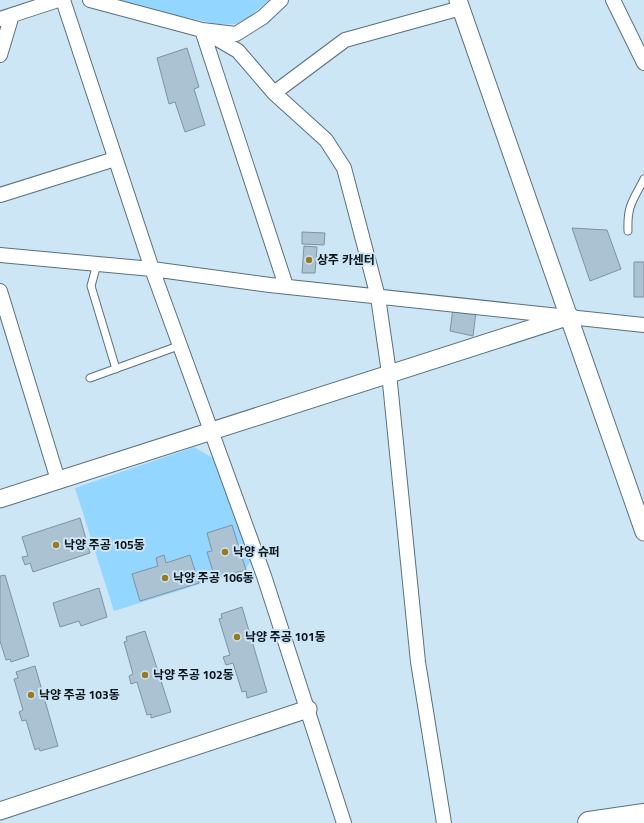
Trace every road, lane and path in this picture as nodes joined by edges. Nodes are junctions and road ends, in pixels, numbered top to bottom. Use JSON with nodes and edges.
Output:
{"nodes":[{"id":1,"x":58,"y":0,"type":"edge"},
{"id":2,"x":63,"y":0,"type":"edge"},
{"id":3,"x":90,"y":0,"type":"edge"},
{"id":4,"x":281,"y":0,"type":"edge"},
{"id":5,"x":613,"y":0,"type":"edge"},
{"id":6,"x":460,"y":4,"type":"edge"},
{"id":7,"x":6,"y":17,"type":"edge"},
{"id":8,"x":202,"y":30,"type":"junction"},
{"id":9,"x":0,"y":56,"type":"edge"},
{"id":10,"x":644,"y":63,"type":"edge"},
{"id":11,"x":274,"y":93,"type":"junction"},
{"id":12,"x":115,"y":158,"type":"junction"},
{"id":13,"x":644,"y":180,"type":"edge"},
{"id":14,"x":0,"y":196,"type":"edge"},
{"id":15,"x":628,"y":231,"type":"dead end"},
{"id":16,"x":0,"y":255,"type":"edge"},
{"id":17,"x":97,"y":264,"type":"junction"},
{"id":18,"x":152,"y":269,"type":"junction"},
{"id":19,"x":286,"y":286,"type":"junction"},
{"id":20,"x":0,"y":291,"type":"edge"},
{"id":21,"x":378,"y":297,"type":"junction"},
{"id":22,"x":570,"y":316,"type":"junction"},
{"id":23,"x":644,"y":325,"type":"edge"},
{"id":24,"x":181,"y":345,"type":"junction"},
{"id":25,"x":116,"y":368,"type":"junction"},
{"id":26,"x":389,"y":373,"type":"junction"},
{"id":27,"x":90,"y":378,"type":"dead end"},
{"id":28,"x":212,"y":430,"type":"junction"},
{"id":29,"x":58,"y":480,"type":"junction"},
{"id":30,"x":0,"y":499,"type":"edge"},
{"id":31,"x":644,"y":532,"type":"edge"},
{"id":32,"x":308,"y":709,"type":"junction"},
{"id":33,"x":0,"y":812,"type":"edge"},
{"id":34,"x":644,"y":815,"type":"edge"},
{"id":35,"x":3,"y":823,"type":"edge"},
{"id":36,"x":344,"y":823,"type":"edge"},
{"id":37,"x":444,"y":823,"type":"edge"},
{"id":38,"x":589,"y":823,"type":"edge"}],
"edges":[{"from":1,"to":7,"type":"street"},
{"from":2,"to":12,"type":"street"},
{"from":3,"to":8,"type":"street"},
{"from":4,"to":8,"type":"street"},
{"from":5,"to":10,"type":"street"},
{"from":6,"to":11,"type":"street"},
{"from":6,"to":22,"type":"street"},
{"from":7,"to":9,"type":"street"},
{"from":8,"to":11,"type":"street"},
{"from":8,"to":19,"type":"street"},
{"from":11,"to":21,"type":"street"},
{"from":12,"to":14,"type":"street"},
{"from":12,"to":18,"type":"street"},
{"from":13,"to":15,"type":"lane"},
{"from":16,"to":17,"type":"street"},
{"from":17,"to":18,"type":"street"},
{"from":17,"to":25,"type":"lane"},
{"from":18,"to":19,"type":"street"},
{"from":18,"to":24,"type":"street"},
{"from":19,"to":21,"type":"street"},
{"from":20,"to":29,"type":"street"},
{"from":21,"to":22,"type":"street"},
{"from":21,"to":26,"type":"street"},
{"from":22,"to":23,"type":"street"},
{"from":22,"to":26,"type":"street"},
{"from":22,"to":31,"type":"street"},
{"from":24,"to":25,"type":"lane"},
{"from":24,"to":28,"type":"street"},
{"from":25,"to":27,"type":"lane"},
{"from":26,"to":28,"type":"street"},
{"from":26,"to":37,"type":"street"},
{"from":28,"to":29,"type":"street"},
{"from":28,"to":32,"type":"street"},
{"from":29,"to":30,"type":"street"},
{"from":32,"to":33,"type":"street"},
{"from":32,"to":36,"type":"street"},
{"from":33,"to":35,"type":"street"},
{"from":34,"to":38,"type":"main road"}]}
